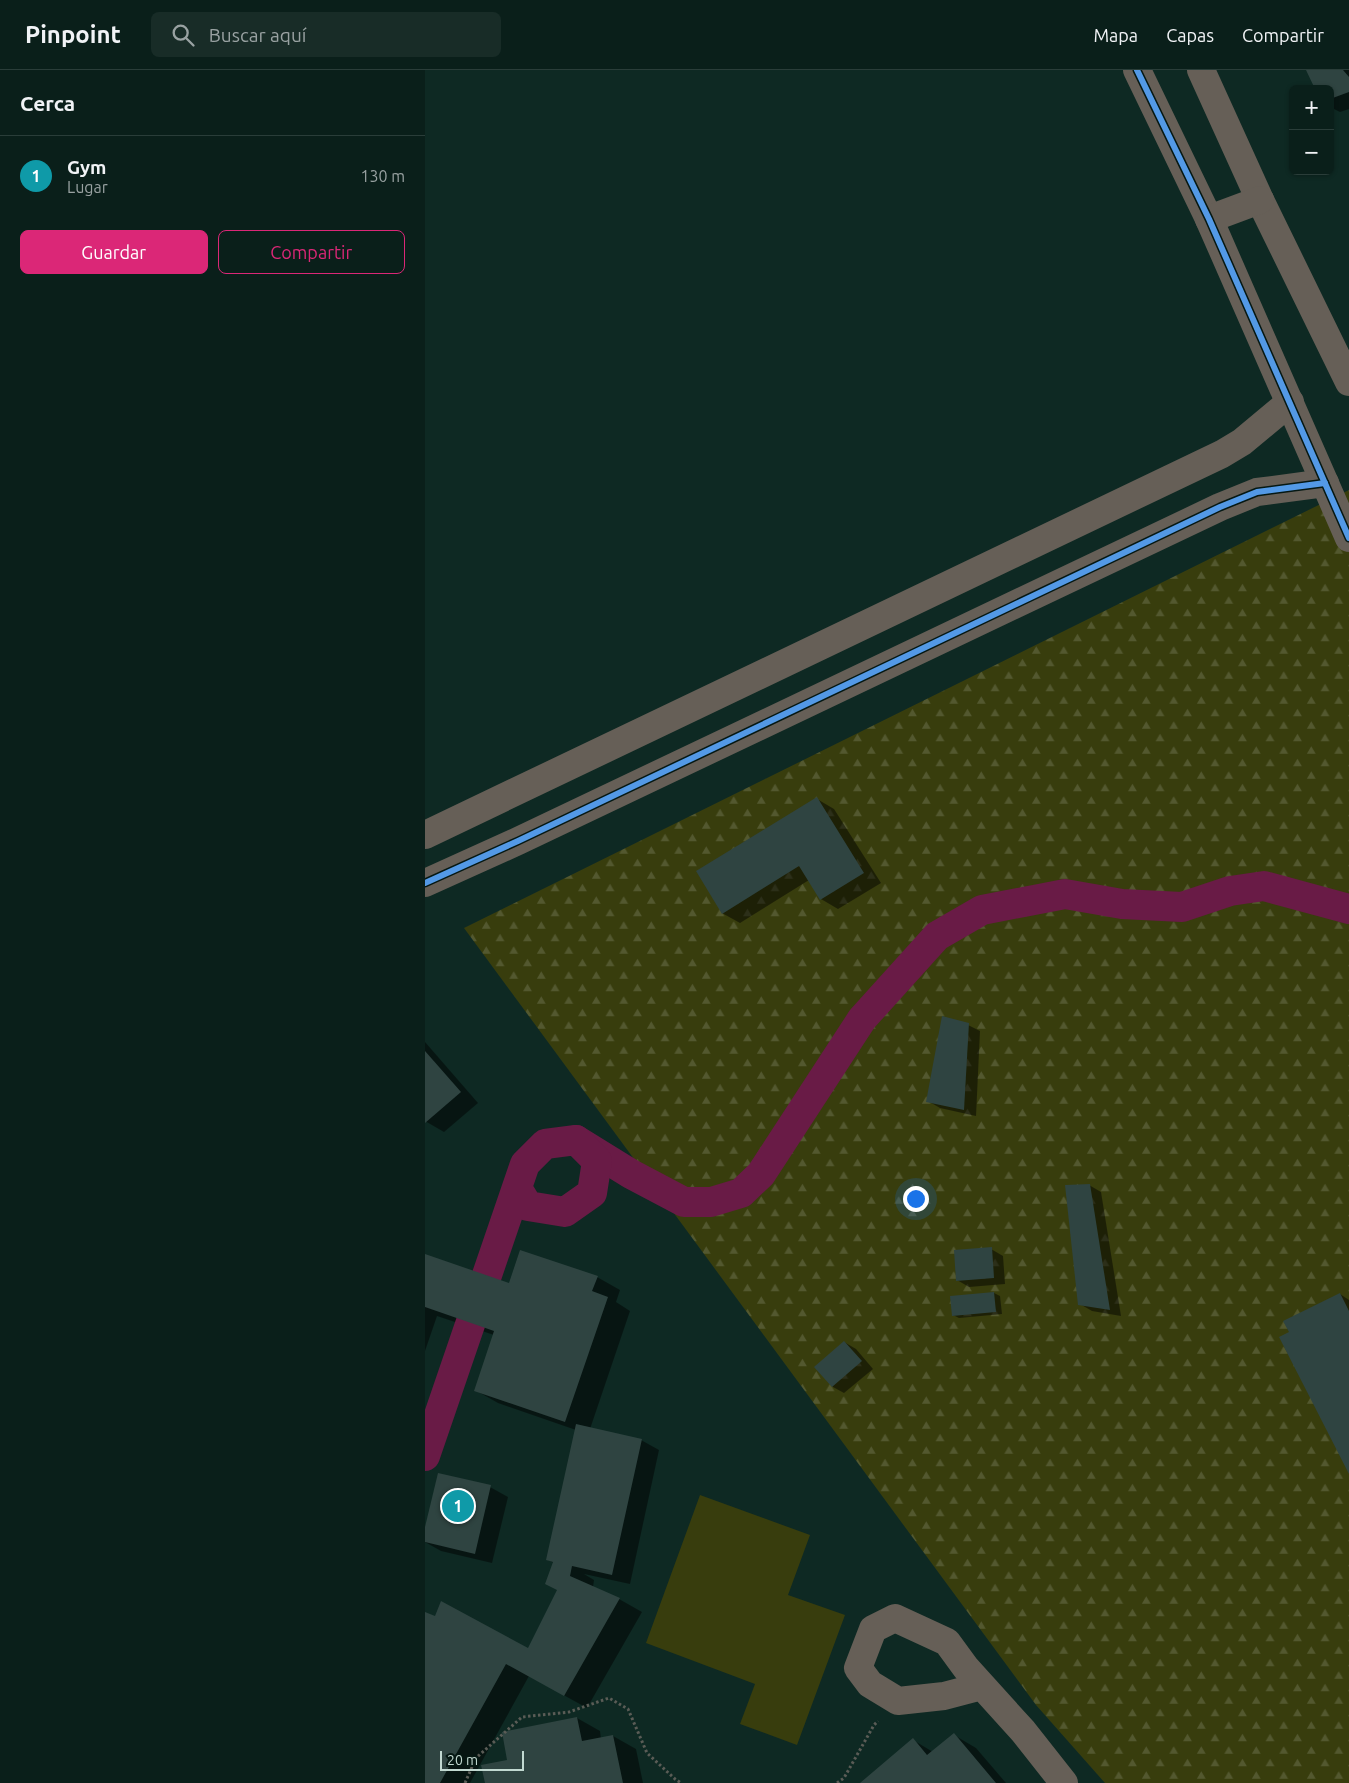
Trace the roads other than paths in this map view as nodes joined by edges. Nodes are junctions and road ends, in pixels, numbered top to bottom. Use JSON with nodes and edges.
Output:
{"nodes":[{"id":1,"x":1137,"y":70,"type":"edge"},
{"id":2,"x":1201,"y":70,"type":"edge"},
{"id":3,"x":1260,"y":200,"type":"junction"},
{"id":4,"x":1209,"y":219,"type":"junction"},
{"id":5,"x":1349,"y":382,"type":"edge"},
{"id":6,"x":1290,"y":402,"type":"junction"},
{"id":7,"x":1325,"y":484,"type":"junction"},
{"id":8,"x":1349,"y":538,"type":"edge"},
{"id":9,"x":425,"y":835,"type":"edge"},
{"id":10,"x":425,"y":883,"type":"edge"},
{"id":11,"x":982,"y":1686,"type":"junction"},
{"id":12,"x":1064,"y":1783,"type":"edge"}],
"edges":[{"from":1,"to":4,"type":"street"},
{"from":2,"to":3,"type":"street"},
{"from":3,"to":4,"type":"street"},
{"from":3,"to":5,"type":"street"},
{"from":4,"to":6,"type":"street"},
{"from":6,"to":7,"type":"street"},
{"from":6,"to":9,"type":"street"},
{"from":7,"to":8,"type":"street"},
{"from":7,"to":10,"type":"street"},
{"from":11,"to":11,"type":"street"},
{"from":11,"to":12,"type":"street"}]}
